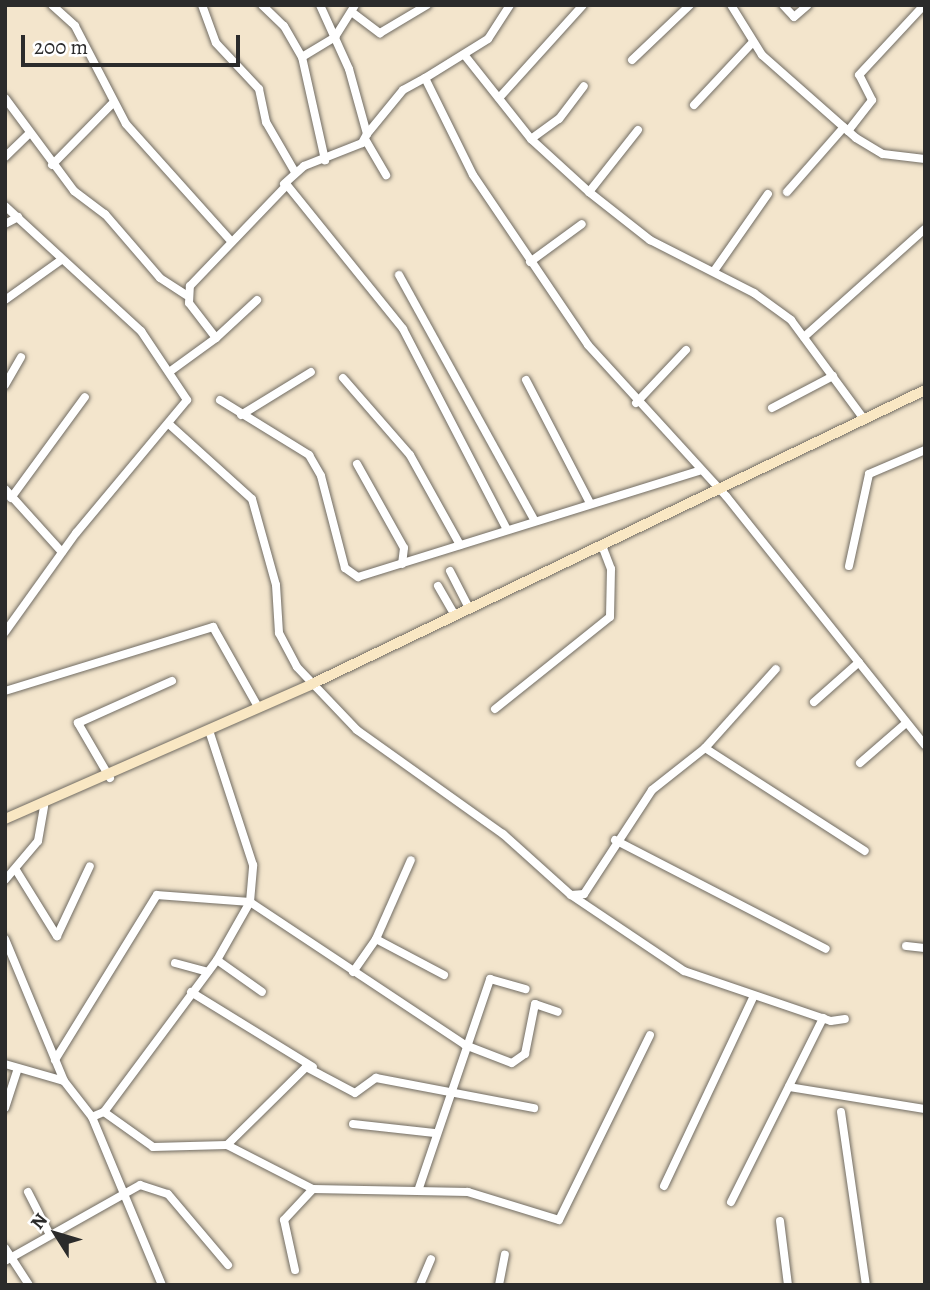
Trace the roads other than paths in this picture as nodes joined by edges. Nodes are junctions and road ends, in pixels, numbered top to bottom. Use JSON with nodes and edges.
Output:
{"nodes":[{"id":1,"x":52,"y":5,"type":"edge"},
{"id":2,"x":202,"y":5,"type":"edge"},
{"id":3,"x":262,"y":5,"type":"edge"},
{"id":4,"x":320,"y":5,"type":"edge"},
{"id":5,"x":427,"y":5,"type":"edge"},
{"id":6,"x":510,"y":5,"type":"edge"},
{"id":7,"x":583,"y":5,"type":"edge"},
{"id":8,"x":690,"y":5,"type":"edge"},
{"id":9,"x":731,"y":5,"type":"edge"},
{"id":10,"x":783,"y":5,"type":"edge"},
{"id":11,"x":808,"y":5,"type":"edge"},
{"id":12,"x":924,"y":5,"type":"edge"},
{"id":13,"x":354,"y":9,"type":"edge"},
{"id":14,"x":335,"y":37,"type":"junction"},
{"id":15,"x":753,"y":42,"type":"junction"},
{"id":16,"x":302,"y":57,"type":"junction"},
{"id":17,"x":466,"y":57,"type":"junction"},
{"id":18,"x":632,"y":60,"type":"dead end"},
{"id":19,"x":425,"y":78,"type":"junction"},
{"id":20,"x":584,"y":86,"type":"dead end"},
{"id":21,"x":5,"y":98,"type":"edge"},
{"id":22,"x":499,"y":98,"type":"junction"},
{"id":23,"x":112,"y":104,"type":"junction"},
{"id":24,"x":694,"y":105,"type":"dead end"},
{"id":25,"x":846,"y":129,"type":"junction"},
{"id":26,"x":638,"y":130,"type":"dead end"},
{"id":27,"x":30,"y":133,"type":"junction"},
{"id":28,"x":366,"y":137,"type":"junction"},
{"id":29,"x":531,"y":139,"type":"junction"},
{"id":30,"x":5,"y":157,"type":"edge"},
{"id":31,"x":925,"y":159,"type":"edge"},
{"id":32,"x":325,"y":160,"type":"junction"},
{"id":33,"x":52,"y":165,"type":"junction"},
{"id":34,"x":295,"y":172,"type":"junction"},
{"id":35,"x":386,"y":175,"type":"dead end"},
{"id":36,"x":284,"y":184,"type":"junction"},
{"id":37,"x":589,"y":192,"type":"junction"},
{"id":38,"x":787,"y":192,"type":"dead end"},
{"id":39,"x":768,"y":194,"type":"dead end"},
{"id":40,"x":5,"y":206,"type":"edge"},
{"id":41,"x":18,"y":218,"type":"junction"},
{"id":42,"x":5,"y":224,"type":"edge"},
{"id":43,"x":582,"y":224,"type":"dead end"},
{"id":44,"x":925,"y":229,"type":"edge"},
{"id":45,"x":231,"y":240,"type":"junction"},
{"id":46,"x":61,"y":260,"type":"junction"},
{"id":47,"x":530,"y":262,"type":"junction"},
{"id":48,"x":714,"y":271,"type":"junction"},
{"id":49,"x":399,"y":275,"type":"dead end"},
{"id":50,"x":186,"y":295,"type":"junction"},
{"id":51,"x":5,"y":300,"type":"edge"},
{"id":52,"x":257,"y":300,"type":"dead end"},
{"id":53,"x":804,"y":337,"type":"junction"},
{"id":54,"x":216,"y":338,"type":"junction"},
{"id":55,"x":686,"y":349,"type":"dead end"},
{"id":56,"x":21,"y":357,"type":"dead end"},
{"id":57,"x":172,"y":370,"type":"junction"},
{"id":58,"x":311,"y":372,"type":"dead end"},
{"id":59,"x":833,"y":376,"type":"junction"},
{"id":60,"x":343,"y":378,"type":"dead end"},
{"id":61,"x":526,"y":380,"type":"dead end"},
{"id":62,"x":5,"y":385,"type":"edge"},
{"id":63,"x":925,"y":390,"type":"edge"},
{"id":64,"x":85,"y":397,"type":"dead end"},
{"id":65,"x":220,"y":400,"type":"dead end"},
{"id":66,"x":636,"y":403,"type":"junction"},
{"id":67,"x":772,"y":408,"type":"dead end"},
{"id":68,"x":241,"y":415,"type":"junction"},
{"id":69,"x":864,"y":419,"type":"junction"},
{"id":70,"x":170,"y":425,"type":"junction"},
{"id":71,"x":925,"y":450,"type":"edge"},
{"id":72,"x":357,"y":464,"type":"dead end"},
{"id":73,"x":699,"y":471,"type":"junction"},
{"id":74,"x":716,"y":486,"type":"junction"},
{"id":75,"x":5,"y":489,"type":"edge"},
{"id":76,"x":11,"y":498,"type":"junction"},
{"id":77,"x":590,"y":503,"type":"junction"},
{"id":78,"x":534,"y":520,"type":"junction"},
{"id":79,"x":506,"y":528,"type":"junction"},
{"id":80,"x":460,"y":545,"type":"junction"},
{"id":81,"x":602,"y":545,"type":"junction"},
{"id":82,"x":62,"y":552,"type":"junction"},
{"id":83,"x":402,"y":564,"type":"junction"},
{"id":84,"x":849,"y":566,"type":"dead end"},
{"id":85,"x":450,"y":571,"type":"dead end"},
{"id":86,"x":438,"y":586,"type":"dead end"},
{"id":87,"x":469,"y":608,"type":"junction"},
{"id":88,"x":455,"y":615,"type":"junction"},
{"id":89,"x":5,"y":632,"type":"edge"},
{"id":90,"x":859,"y":662,"type":"junction"},
{"id":91,"x":776,"y":669,"type":"dead end"},
{"id":92,"x":172,"y":681,"type":"dead end"},
{"id":93,"x":312,"y":684,"type":"junction"},
{"id":94,"x":6,"y":690,"type":"edge"},
{"id":95,"x":814,"y":702,"type":"dead end"},
{"id":96,"x":258,"y":707,"type":"junction"},
{"id":97,"x":495,"y":709,"type":"dead end"},
{"id":98,"x":906,"y":723,"type":"junction"},
{"id":99,"x":209,"y":730,"type":"junction"},
{"id":100,"x":925,"y":745,"type":"edge"},
{"id":101,"x":705,"y":748,"type":"junction"},
{"id":102,"x":860,"y":763,"type":"dead end"},
{"id":103,"x":110,"y":778,"type":"junction"},
{"id":104,"x":44,"y":807,"type":"junction"},
{"id":105,"x":5,"y":819,"type":"edge"},
{"id":106,"x":615,"y":840,"type":"junction"},
{"id":107,"x":865,"y":851,"type":"dead end"},
{"id":108,"x":411,"y":860,"type":"dead end"},
{"id":109,"x":90,"y":866,"type":"dead end"},
{"id":110,"x":16,"y":870,"type":"junction"},
{"id":111,"x":5,"y":880,"type":"edge"},
{"id":112,"x":571,"y":895,"type":"junction"},
{"id":113,"x":250,"y":902,"type":"junction"},
{"id":114,"x":5,"y":939,"type":"edge"},
{"id":115,"x":376,"y":939,"type":"junction"},
{"id":116,"x":906,"y":946,"type":"dead end"},
{"id":117,"x":925,"y":948,"type":"edge"},
{"id":118,"x":826,"y":950,"type":"dead end"},
{"id":119,"x":9,"y":958,"type":"edge"},
{"id":120,"x":217,"y":960,"type":"junction"},
{"id":121,"x":175,"y":962,"type":"dead end"},
{"id":122,"x":208,"y":972,"type":"junction"},
{"id":123,"x":353,"y":972,"type":"junction"},
{"id":124,"x":444,"y":975,"type":"dead end"},
{"id":125,"x":526,"y":989,"type":"dead end"},
{"id":126,"x":191,"y":992,"type":"junction"},
{"id":127,"x":261,"y":992,"type":"dead end"},
{"id":128,"x":754,"y":996,"type":"junction"},
{"id":129,"x":558,"y":1012,"type":"dead end"},
{"id":130,"x":823,"y":1018,"type":"junction"},
{"id":131,"x":845,"y":1019,"type":"dead end"},
{"id":132,"x":650,"y":1035,"type":"dead end"},
{"id":133,"x":465,"y":1045,"type":"junction"},
{"id":134,"x":55,"y":1060,"type":"junction"},
{"id":135,"x":5,"y":1064,"type":"edge"},
{"id":136,"x":313,"y":1067,"type":"junction"},
{"id":137,"x":17,"y":1070,"type":"junction"},
{"id":138,"x":64,"y":1081,"type":"junction"},
{"id":139,"x":789,"y":1087,"type":"junction"},
{"id":140,"x":447,"y":1094,"type":"junction"},
{"id":141,"x":5,"y":1108,"type":"edge"},
{"id":142,"x":534,"y":1108,"type":"dead end"},
{"id":143,"x":925,"y":1110,"type":"edge"},
{"id":144,"x":104,"y":1112,"type":"junction"},
{"id":145,"x":841,"y":1112,"type":"dead end"},
{"id":146,"x":92,"y":1117,"type":"junction"},
{"id":147,"x":353,"y":1124,"type":"dead end"},
{"id":148,"x":435,"y":1132,"type":"junction"},
{"id":149,"x":227,"y":1145,"type":"junction"},
{"id":150,"x":664,"y":1186,"type":"dead end"},
{"id":151,"x":419,"y":1188,"type":"junction"},
{"id":152,"x":313,"y":1189,"type":"junction"},
{"id":153,"x":28,"y":1192,"type":"dead end"},
{"id":154,"x":121,"y":1192,"type":"junction"},
{"id":155,"x":731,"y":1202,"type":"dead end"},
{"id":156,"x":780,"y":1221,"type":"dead end"},
{"id":157,"x":50,"y":1235,"type":"junction"},
{"id":158,"x":5,"y":1248,"type":"edge"},
{"id":159,"x":505,"y":1255,"type":"dead end"},
{"id":160,"x":9,"y":1259,"type":"edge"},
{"id":161,"x":431,"y":1259,"type":"dead end"},
{"id":162,"x":229,"y":1265,"type":"dead end"},
{"id":163,"x":295,"y":1270,"type":"dead end"},
{"id":164,"x":29,"y":1285,"type":"edge"},
{"id":165,"x":162,"y":1285,"type":"edge"},
{"id":166,"x":420,"y":1285,"type":"edge"},
{"id":167,"x":499,"y":1285,"type":"edge"},
{"id":168,"x":788,"y":1285,"type":"edge"},
{"id":169,"x":866,"y":1285,"type":"edge"}],
"edges":[{"from":1,"to":23,"type":"street"},
{"from":2,"to":34,"type":"street"},
{"from":3,"to":16,"type":"street"},
{"from":4,"to":14,"type":"street"},
{"from":5,"to":13,"type":"street"},
{"from":6,"to":17,"type":"street"},
{"from":7,"to":22,"type":"street"},
{"from":8,"to":18,"type":"street"},
{"from":9,"to":15,"type":"street"},
{"from":10,"to":11,"type":"street"},
{"from":12,"to":25,"type":"street"},
{"from":13,"to":14,"type":"street"},
{"from":14,"to":16,"type":"street"},
{"from":14,"to":28,"type":"street"},
{"from":15,"to":24,"type":"street"},
{"from":15,"to":25,"type":"street"},
{"from":16,"to":32,"type":"street"},
{"from":17,"to":19,"type":"street"},
{"from":17,"to":22,"type":"street"},
{"from":19,"to":28,"type":"street"},
{"from":19,"to":47,"type":"street"},
{"from":20,"to":29,"type":"street"},
{"from":21,"to":27,"type":"street"},
{"from":22,"to":29,"type":"street"},
{"from":23,"to":33,"type":"street"},
{"from":23,"to":45,"type":"street"},
{"from":25,"to":31,"type":"street"},
{"from":25,"to":38,"type":"street"},
{"from":26,"to":37,"type":"street"},
{"from":27,"to":30,"type":"street"},
{"from":27,"to":33,"type":"street"},
{"from":28,"to":32,"type":"street"},
{"from":28,"to":35,"type":"street"},
{"from":29,"to":37,"type":"street"},
{"from":32,"to":34,"type":"street"},
{"from":33,"to":50,"type":"street"},
{"from":34,"to":36,"type":"street"},
{"from":36,"to":45,"type":"street"},
{"from":36,"to":79,"type":"street"},
{"from":37,"to":48,"type":"street"},
{"from":39,"to":48,"type":"street"},
{"from":40,"to":41,"type":"street"},
{"from":41,"to":42,"type":"street"},
{"from":41,"to":46,"type":"street"},
{"from":43,"to":47,"type":"street"},
{"from":44,"to":53,"type":"street"},
{"from":45,"to":50,"type":"street"},
{"from":46,"to":51,"type":"street"},
{"from":46,"to":57,"type":"street"},
{"from":47,"to":66,"type":"street"},
{"from":48,"to":53,"type":"street"},
{"from":49,"to":78,"type":"street"},
{"from":50,"to":54,"type":"street"},
{"from":52,"to":54,"type":"street"},
{"from":53,"to":59,"type":"street"},
{"from":54,"to":57,"type":"street"},
{"from":55,"to":66,"type":"street"},
{"from":56,"to":62,"type":"street"},
{"from":57,"to":70,"type":"street"},
{"from":58,"to":68,"type":"street"},
{"from":59,"to":67,"type":"street"},
{"from":59,"to":69,"type":"street"},
{"from":60,"to":80,"type":"street"},
{"from":61,"to":77,"type":"street"},
{"from":63,"to":69,"type":"street"},
{"from":64,"to":76,"type":"street"},
{"from":65,"to":68,"type":"street"},
{"from":66,"to":73,"type":"street"},
{"from":68,"to":83,"type":"street"},
{"from":69,"to":74,"type":"street"},
{"from":70,"to":82,"type":"street"},
{"from":70,"to":93,"type":"street"},
{"from":71,"to":84,"type":"street"},
{"from":72,"to":83,"type":"street"},
{"from":73,"to":74,"type":"street"},
{"from":73,"to":77,"type":"street"},
{"from":74,"to":81,"type":"street"},
{"from":74,"to":90,"type":"street"},
{"from":75,"to":76,"type":"street"},
{"from":76,"to":82,"type":"street"},
{"from":77,"to":78,"type":"street"},
{"from":78,"to":79,"type":"street"},
{"from":79,"to":80,"type":"street"},
{"from":80,"to":83,"type":"street"},
{"from":81,"to":87,"type":"street"},
{"from":81,"to":97,"type":"street"},
{"from":82,"to":89,"type":"street"},
{"from":85,"to":87,"type":"street"},
{"from":86,"to":88,"type":"street"},
{"from":87,"to":88,"type":"street"},
{"from":88,"to":93,"type":"street"},
{"from":90,"to":95,"type":"street"},
{"from":90,"to":98,"type":"street"},
{"from":91,"to":101,"type":"street"},
{"from":92,"to":103,"type":"street"},
{"from":93,"to":96,"type":"street"},
{"from":93,"to":112,"type":"street"},
{"from":94,"to":96,"type":"street"},
{"from":96,"to":99,"type":"street"},
{"from":98,"to":100,"type":"street"},
{"from":98,"to":102,"type":"street"},
{"from":99,"to":103,"type":"street"},
{"from":99,"to":113,"type":"street"},
{"from":101,"to":106,"type":"street"},
{"from":101,"to":107,"type":"street"},
{"from":103,"to":104,"type":"street"},
{"from":104,"to":105,"type":"street"},
{"from":104,"to":110,"type":"street"},
{"from":106,"to":112,"type":"street"},
{"from":106,"to":118,"type":"street"},
{"from":108,"to":115,"type":"street"},
{"from":109,"to":110,"type":"street"},
{"from":110,"to":111,"type":"street"},
{"from":112,"to":128,"type":"street"},
{"from":113,"to":120,"type":"street"},
{"from":113,"to":123,"type":"street"},
{"from":113,"to":134,"type":"street"},
{"from":114,"to":119,"type":"street"},
{"from":115,"to":123,"type":"street"},
{"from":115,"to":124,"type":"street"},
{"from":116,"to":117,"type":"street"},
{"from":119,"to":134,"type":"street"},
{"from":120,"to":122,"type":"street"},
{"from":120,"to":127,"type":"street"},
{"from":121,"to":122,"type":"street"},
{"from":122,"to":126,"type":"street"},
{"from":123,"to":133,"type":"street"},
{"from":125,"to":133,"type":"street"},
{"from":126,"to":136,"type":"street"},
{"from":126,"to":144,"type":"street"},
{"from":128,"to":130,"type":"street"},
{"from":128,"to":150,"type":"street"},
{"from":129,"to":133,"type":"street"},
{"from":130,"to":131,"type":"street"},
{"from":130,"to":139,"type":"street"},
{"from":132,"to":151,"type":"street"},
{"from":133,"to":140,"type":"street"},
{"from":134,"to":138,"type":"street"},
{"from":135,"to":137,"type":"street"},
{"from":136,"to":140,"type":"street"},
{"from":136,"to":149,"type":"street"},
{"from":137,"to":138,"type":"street"},
{"from":137,"to":141,"type":"street"},
{"from":138,"to":146,"type":"street"},
{"from":139,"to":143,"type":"street"},
{"from":139,"to":155,"type":"street"},
{"from":140,"to":142,"type":"street"},
{"from":140,"to":148,"type":"street"},
{"from":144,"to":146,"type":"street"},
{"from":144,"to":149,"type":"street"},
{"from":145,"to":169,"type":"street"},
{"from":146,"to":154,"type":"street"},
{"from":147,"to":148,"type":"street"},
{"from":148,"to":151,"type":"street"},
{"from":149,"to":152,"type":"street"},
{"from":151,"to":152,"type":"street"},
{"from":152,"to":163,"type":"street"},
{"from":153,"to":157,"type":"street"},
{"from":154,"to":157,"type":"street"},
{"from":154,"to":162,"type":"street"},
{"from":154,"to":165,"type":"street"},
{"from":156,"to":168,"type":"street"},
{"from":157,"to":160,"type":"street"},
{"from":158,"to":160,"type":"street"},
{"from":159,"to":167,"type":"street"},
{"from":160,"to":164,"type":"street"},
{"from":161,"to":166,"type":"street"}]}
